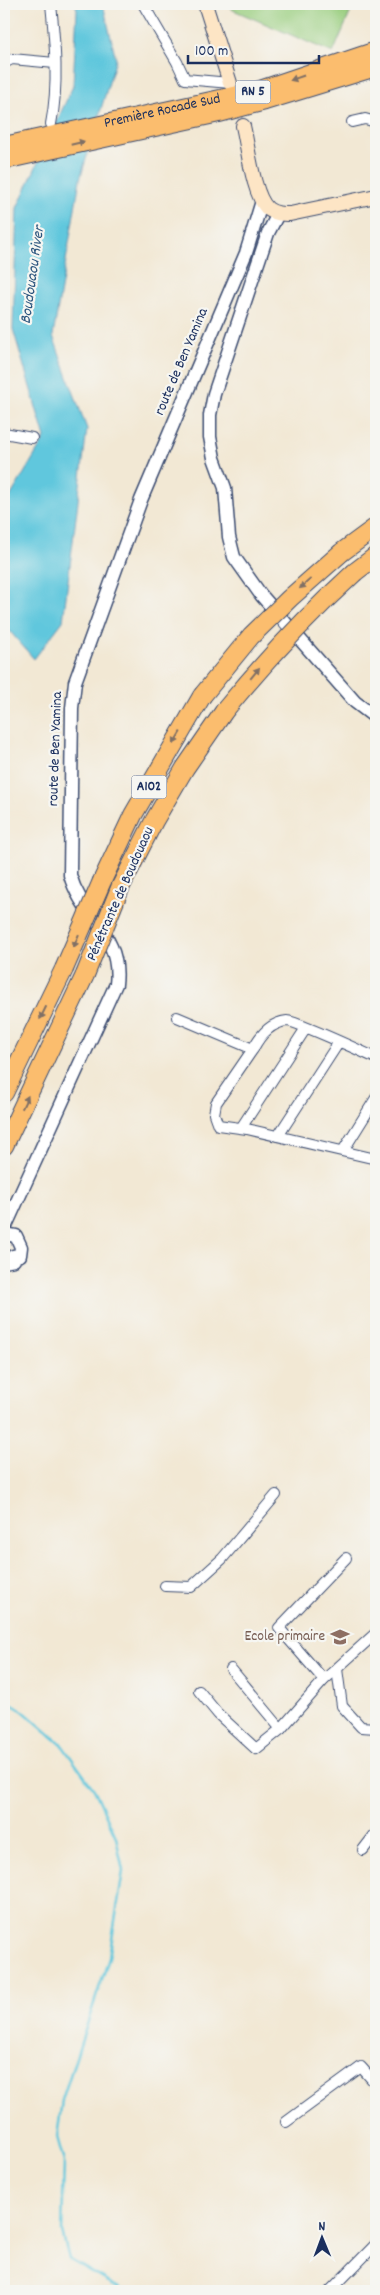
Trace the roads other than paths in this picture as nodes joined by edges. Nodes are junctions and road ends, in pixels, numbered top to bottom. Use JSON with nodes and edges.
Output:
{"nodes":[{"id":1,"x":51,"y":4,"type":"edge"},
{"id":2,"x":143,"y":4,"type":"edge"},
{"id":3,"x":206,"y":4,"type":"edge"},
{"id":4,"x":376,"y":51,"type":"edge"},
{"id":5,"x":4,"y":63,"type":"edge"},
{"id":6,"x":55,"y":63,"type":"junction"},
{"id":7,"x":376,"y":67,"type":"edge"},
{"id":8,"x":230,"y":83,"type":"joint"},
{"id":9,"x":352,"y":122,"type":"dead end"},
{"id":10,"x":376,"y":122,"type":"edge"},
{"id":11,"x":51,"y":124,"type":"dead end"},
{"id":12,"x":127,"y":125,"type":"junction"},
{"id":13,"x":243,"y":126,"type":"dead end"},
{"id":14,"x":4,"y":146,"type":"edge"},
{"id":15,"x":31,"y":148,"type":"junction"},
{"id":16,"x":4,"y":160,"type":"edge"},
{"id":17,"x":376,"y":196,"type":"edge"},
{"id":18,"x":262,"y":201,"type":"junction"},
{"id":19,"x":278,"y":214,"type":"junction"},
{"id":20,"x":4,"y":433,"type":"edge"},
{"id":21,"x":32,"y":438,"type":"dead end"},
{"id":22,"x":376,"y":527,"type":"edge"},
{"id":23,"x":376,"y":556,"type":"edge"},
{"id":24,"x":376,"y":718,"type":"edge"},
{"id":25,"x":177,"y":1017,"type":"dead end"},
{"id":26,"x":306,"y":1028,"type":"junction"},
{"id":27,"x":339,"y":1042,"type":"junction"},
{"id":28,"x":253,"y":1049,"type":"junction"},
{"id":29,"x":376,"y":1058,"type":"edge"},
{"id":30,"x":4,"y":1093,"type":"edge"},
{"id":31,"x":376,"y":1098,"type":"edge"},
{"id":32,"x":241,"y":1128,"type":"junction"},
{"id":33,"x":278,"y":1136,"type":"junction"},
{"id":34,"x":4,"y":1146,"type":"edge"},
{"id":35,"x":343,"y":1152,"type":"junction"},
{"id":36,"x":376,"y":1159,"type":"edge"},
{"id":37,"x":12,"y":1208,"type":"junction"},
{"id":38,"x":4,"y":1230,"type":"edge"},
{"id":39,"x":10,"y":1235,"type":"edge"},
{"id":40,"x":6,"y":1264,"type":"edge"},
{"id":41,"x":276,"y":1495,"type":"dead end"},
{"id":42,"x":346,"y":1558,"type":"dead end"},
{"id":43,"x":165,"y":1586,"type":"dead end"},
{"id":44,"x":376,"y":1633,"type":"edge"},
{"id":45,"x":231,"y":1669,"type":"dead end"},
{"id":46,"x":337,"y":1669,"type":"junction"},
{"id":47,"x":324,"y":1680,"type":"junction"},
{"id":48,"x":199,"y":1691,"type":"dead end"},
{"id":49,"x":376,"y":1728,"type":"edge"},
{"id":50,"x":280,"y":1729,"type":"junction"},
{"id":51,"x":376,"y":1834,"type":"edge"},
{"id":52,"x":363,"y":1850,"type":"dead end"},
{"id":53,"x":376,"y":2084,"type":"edge"},
{"id":54,"x":286,"y":2122,"type":"dead end"},
{"id":55,"x":376,"y":2244,"type":"edge"},
{"id":56,"x":330,"y":2291,"type":"edge"}],
"edges":[{"from":1,"to":6,"type":"street"},
{"from":2,"to":8,"type":"street"},
{"from":3,"to":8,"type":"main road"},
{"from":4,"to":12,"type":"highway","name":"Première Rocade Sud","number":"RN 5","one_way":true},
{"from":5,"to":6,"type":"street"},
{"from":6,"to":11,"type":"street"},
{"from":7,"to":12,"type":"highway","name":"Première Rocade Sud","number":"RN 5"},
{"from":9,"to":10,"type":"street"},
{"from":12,"to":15,"type":"highway","name":"Première Rocade Sud","number":"RN 5"},
{"from":13,"to":18,"type":"main road"},
{"from":14,"to":15,"type":"highway","name":"Première Rocade Sud","number":"RN 5"},
{"from":15,"to":16,"type":"highway","name":"Première Rocade Sud","number":"RN 5"},
{"from":17,"to":19,"type":"main road"},
{"from":18,"to":19,"type":"main road"},
{"from":18,"to":37,"type":"street","name":"route de Ben Yamina"},
{"from":19,"to":24,"type":"street"},
{"from":20,"to":21,"type":"street"},
{"from":22,"to":30,"type":"highway","name":"Pénétrante de Boudouaou","number":"A102","one_way":true,"bridge":true},
{"from":34,"to":23,"type":"highway","name":"Pénétrante de Boudouaou","number":"A102","one_way":true,"bridge":true},
{"from":25,"to":28,"type":"street"},
{"from":26,"to":27,"type":"street"},
{"from":26,"to":28,"type":"street"},
{"from":26,"to":32,"type":"street"},
{"from":27,"to":29,"type":"street"},
{"from":27,"to":33,"type":"street"},
{"from":28,"to":32,"type":"street"},
{"from":31,"to":35,"type":"street"},
{"from":32,"to":33,"type":"street"},
{"from":33,"to":35,"type":"street"},
{"from":35,"to":36,"type":"street"},
{"from":37,"to":38,"type":"street","name":"route de Ben Yamina"},
{"from":37,"to":39,"type":"street"},
{"from":39,"to":40,"type":"street"},
{"from":41,"to":43,"type":"street"},
{"from":42,"to":47,"type":"street"},
{"from":44,"to":46,"type":"street"},
{"from":45,"to":50,"type":"street"},
{"from":46,"to":47,"type":"street"},
{"from":46,"to":49,"type":"street"},
{"from":47,"to":50,"type":"street"},
{"from":48,"to":50,"type":"street"},
{"from":51,"to":52,"type":"street"},
{"from":53,"to":54,"type":"street"},
{"from":55,"to":56,"type":"street"}]}
